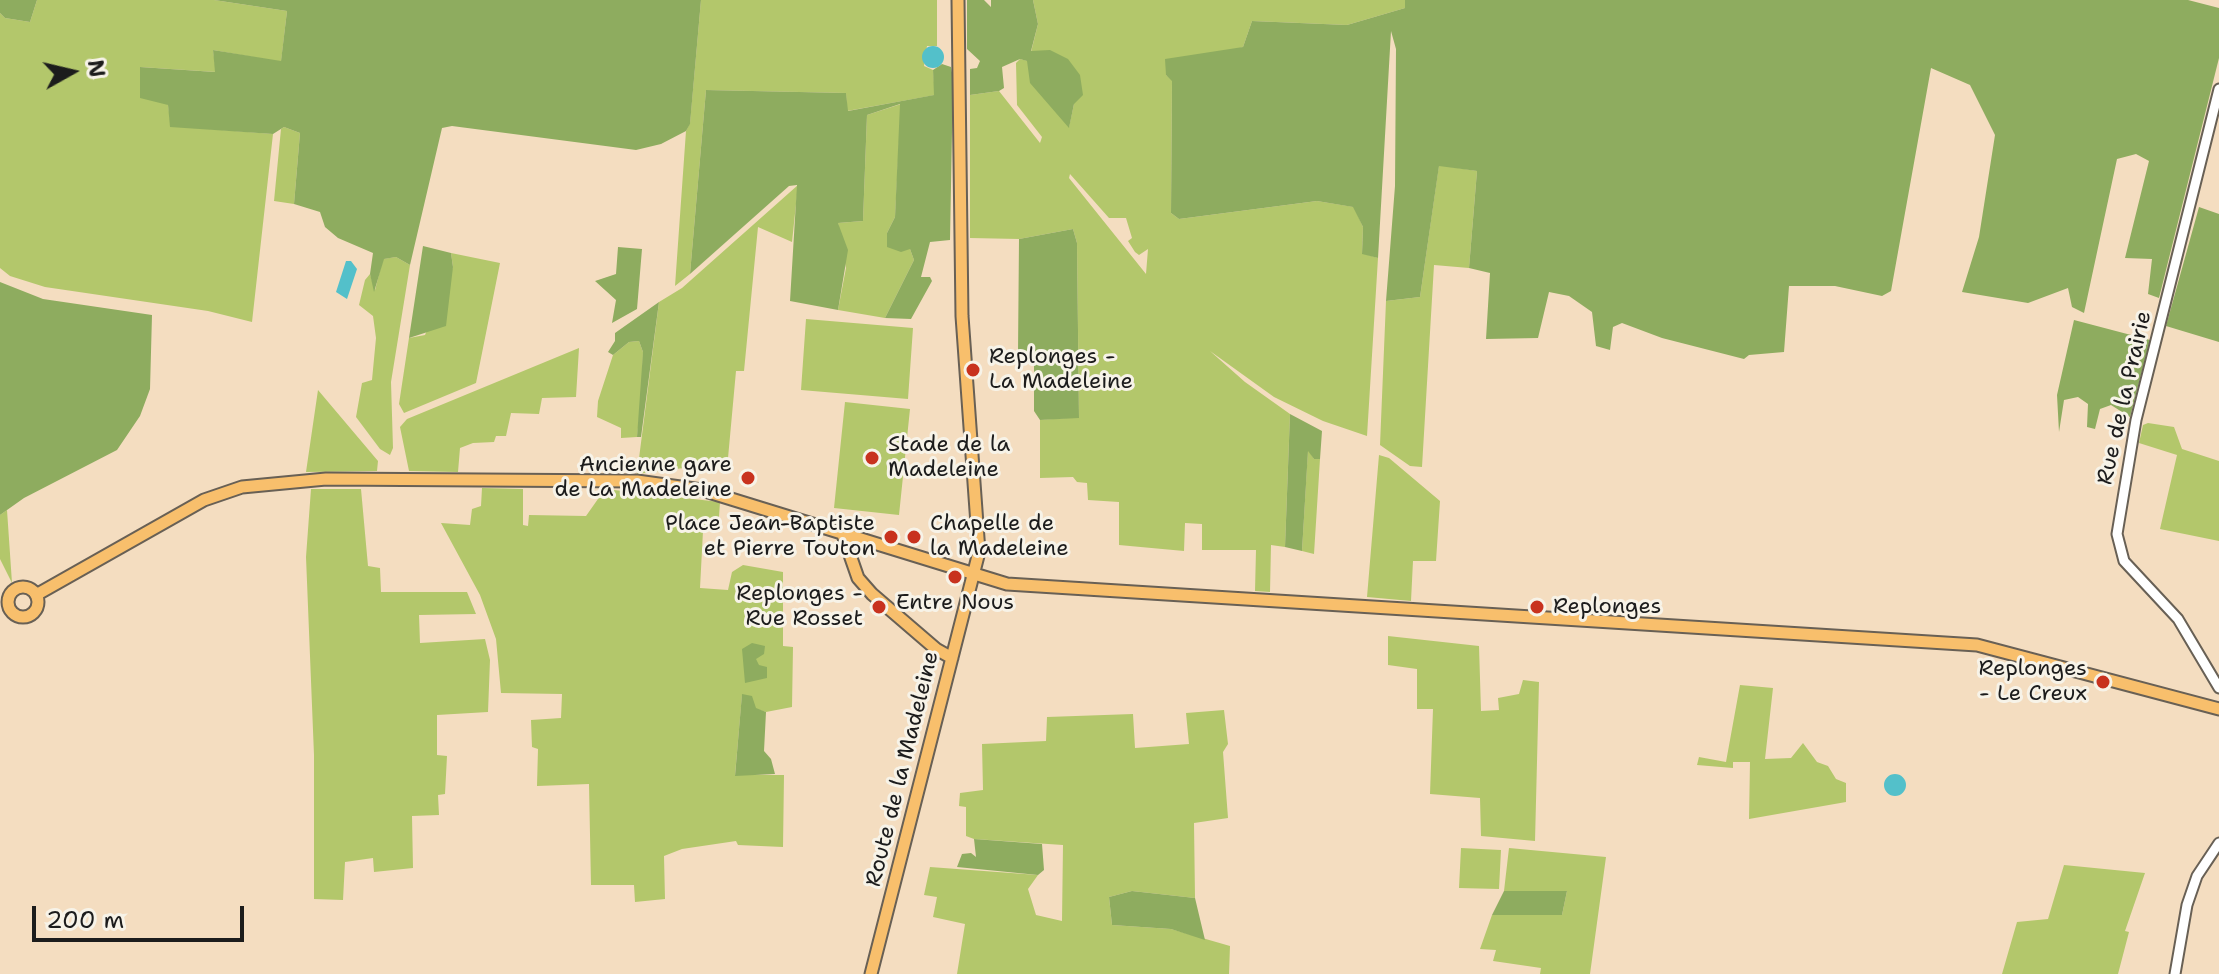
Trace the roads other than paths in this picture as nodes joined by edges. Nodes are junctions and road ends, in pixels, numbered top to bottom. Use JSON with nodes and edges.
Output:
{"nodes":[{"id":1,"x":958,"y":0,"type":"edge"},
{"id":2,"x":2219,"y":89,"type":"edge"},
{"id":3,"x":842,"y":532,"type":"junction"},
{"id":4,"x":979,"y":552,"type":"junction"},
{"id":5,"x":954,"y":566,"type":"junction"},
{"id":6,"x":975,"y":574,"type":"junction"},
{"id":7,"x":36,"y":595,"type":"junction"},
{"id":8,"x":4,"y":611,"type":"edge"},
{"id":9,"x":952,"y":658,"type":"junction"},
{"id":10,"x":2219,"y":688,"type":"edge"},
{"id":11,"x":2219,"y":709,"type":"edge"},
{"id":12,"x":2219,"y":843,"type":"edge"},
{"id":13,"x":871,"y":974,"type":"edge"},
{"id":14,"x":2175,"y":974,"type":"edge"}],
"edges":[{"from":1,"to":4,"type":"main road","name":"Route de la Madeleine"},
{"from":2,"to":10,"type":"street","name":"Rue de la Prairie"},
{"from":3,"to":5,"type":"main road"},
{"from":3,"to":7,"type":"main road"},
{"from":3,"to":9,"type":"main road"},
{"from":4,"to":5,"type":"main road"},
{"from":4,"to":6,"type":"main road","name":"Route de la Madeleine"},
{"from":5,"to":6,"type":"main road"},
{"from":6,"to":9,"type":"main road","name":"Route de la Madeleine"},
{"from":6,"to":11,"type":"main road"},
{"from":7,"to":8,"type":"main road"},
{"from":7,"to":8,"type":"main road"},
{"from":9,"to":13,"type":"main road","name":"Route de la Madeleine"},
{"from":12,"to":14,"type":"street"}]}
